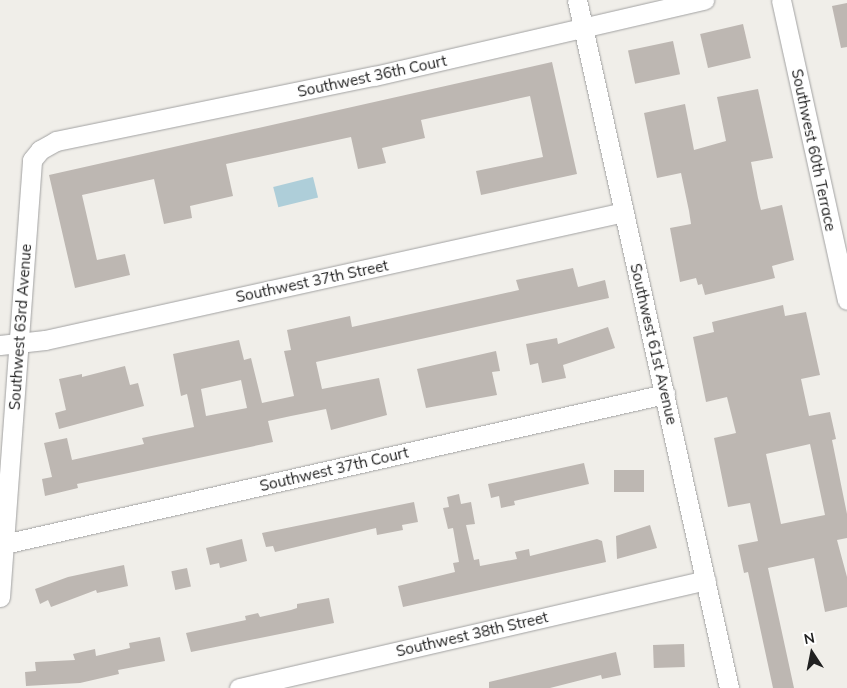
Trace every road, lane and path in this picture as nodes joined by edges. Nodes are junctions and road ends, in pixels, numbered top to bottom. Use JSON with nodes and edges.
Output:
{"nodes":[{"id":1,"x":577,"y":0,"type":"edge"},
{"id":2,"x":704,"y":0,"type":"edge"},
{"id":3,"x":781,"y":0,"type":"edge"},
{"id":4,"x":583,"y":28,"type":"junction"},
{"id":5,"x":40,"y":150,"type":"joint"},
{"id":6,"x":624,"y":212,"type":"junction"},
{"id":7,"x":847,"y":300,"type":"edge"},
{"id":8,"x":19,"y":343,"type":"junction"},
{"id":9,"x":0,"y":345,"type":"edge"},
{"id":10,"x":665,"y":394,"type":"junction"},
{"id":11,"x":4,"y":544,"type":"junction"},
{"id":12,"x":706,"y":580,"type":"junction"},
{"id":13,"x":0,"y":597,"type":"edge"},
{"id":14,"x":238,"y":688,"type":"edge"},
{"id":15,"x":729,"y":688,"type":"edge"}],
"edges":[{"from":1,"to":4,"type":"street","name":"Southwest 61st Avenue"},
{"from":2,"to":4,"type":"street","name":"Southwest 36th Court"},
{"from":3,"to":7,"type":"street","name":"Southwest 60th Terrace"},
{"from":4,"to":5,"type":"street","name":"Southwest 36th Court"},
{"from":4,"to":6,"type":"street","name":"Southwest 61st Avenue"},
{"from":5,"to":8,"type":"street","name":"Southwest 63rd Avenue"},
{"from":6,"to":8,"type":"street","name":"Southwest 37th Street"},
{"from":6,"to":10,"type":"street","name":"Southwest 61st Avenue"},
{"from":8,"to":9,"type":"street","name":"Southwest 37th Street"},
{"from":8,"to":11,"type":"street","name":"Southwest 63rd Avenue"},
{"from":10,"to":11,"type":"street","name":"Southwest 37th Court"},
{"from":10,"to":12,"type":"street","name":"Southwest 61st Avenue"},
{"from":11,"to":13,"type":"street","name":"Southwest 63rd Avenue"},
{"from":12,"to":14,"type":"street","name":"Southwest 38th Street"},
{"from":12,"to":15,"type":"street","name":"Southwest 61st Avenue"}]}
